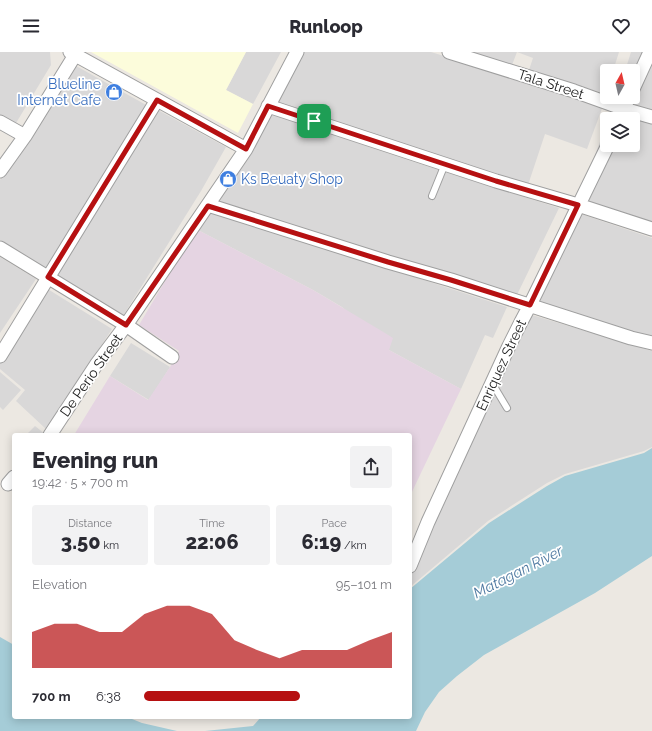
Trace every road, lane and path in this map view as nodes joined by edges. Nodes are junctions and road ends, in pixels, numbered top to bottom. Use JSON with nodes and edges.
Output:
{"nodes":[{"id":1,"x":297,"y":52,"type":"edge"},
{"id":2,"x":450,"y":52,"type":"edge"},
{"id":3,"x":650,"y":52,"type":"edge"},
{"id":4,"x":72,"y":54,"type":"edge"},
{"id":5,"x":640,"y":74,"type":"edge"},
{"id":6,"x":157,"y":100,"type":"junction"},
{"id":7,"x":268,"y":106,"type":"junction"},
{"id":8,"x":617,"y":112,"type":"edge"},
{"id":9,"x":640,"y":116,"type":"edge"},
{"id":10,"x":652,"y":118,"type":"edge"},
{"id":11,"x":0,"y":122,"type":"edge"},
{"id":12,"x":24,"y":136,"type":"junction"},
{"id":13,"x":246,"y":149,"type":"junction"},
{"id":14,"x":605,"y":152,"type":"edge"},
{"id":15,"x":445,"y":164,"type":"junction"},
{"id":16,"x":0,"y":171,"type":"edge"},
{"id":17,"x":432,"y":196,"type":"dead end"},
{"id":18,"x":578,"y":205,"type":"junction"},
{"id":19,"x":208,"y":206,"type":"junction"},
{"id":20,"x":652,"y":229,"type":"edge"},
{"id":21,"x":0,"y":248,"type":"edge"},
{"id":22,"x":48,"y":277,"type":"junction"},
{"id":23,"x":530,"y":305,"type":"junction"},
{"id":24,"x":126,"y":325,"type":"junction"},
{"id":25,"x":652,"y":343,"type":"edge"},
{"id":26,"x":0,"y":356,"type":"edge"},
{"id":27,"x":172,"y":357,"type":"dead end"},
{"id":28,"x":492,"y":383,"type":"junction"},
{"id":29,"x":507,"y":408,"type":"dead end"},
{"id":30,"x":51,"y":433,"type":"edge"},
{"id":31,"x":412,"y":561,"type":"edge"}],
"edges":[{"from":1,"to":7,"type":"street","name":"De Perio Street"},
{"from":2,"to":8,"type":"street","name":"Tala Street"},
{"from":3,"to":5,"type":"street"},
{"from":4,"to":6,"type":"street"},
{"from":4,"to":12,"type":"street"},
{"from":6,"to":13,"type":"street"},
{"from":6,"to":22,"type":"street"},
{"from":7,"to":13,"type":"street","name":"De Perio Street"},
{"from":7,"to":15,"type":"street"},
{"from":9,"to":10,"type":"street","name":"Tala Street"},
{"from":11,"to":12,"type":"street"},
{"from":12,"to":16,"type":"street"},
{"from":13,"to":19,"type":"street","name":"De Perio Street"},
{"from":14,"to":18,"type":"street","name":"Enriquez Street"},
{"from":15,"to":17,"type":"lane"},
{"from":15,"to":18,"type":"street"},
{"from":18,"to":20,"type":"street"},
{"from":18,"to":23,"type":"street","name":"Enriquez Street"},
{"from":19,"to":23,"type":"street"},
{"from":19,"to":24,"type":"street","name":"De Perio Street"},
{"from":21,"to":22,"type":"street"},
{"from":22,"to":24,"type":"street"},
{"from":22,"to":26,"type":"street"},
{"from":23,"to":25,"type":"street"},
{"from":23,"to":28,"type":"street","name":"Enriquez Street"},
{"from":24,"to":27,"type":"street"},
{"from":24,"to":30,"type":"street","name":"De Perio Street"},
{"from":28,"to":29,"type":"lane"},
{"from":28,"to":31,"type":"street","name":"Enriquez Street"}]}
